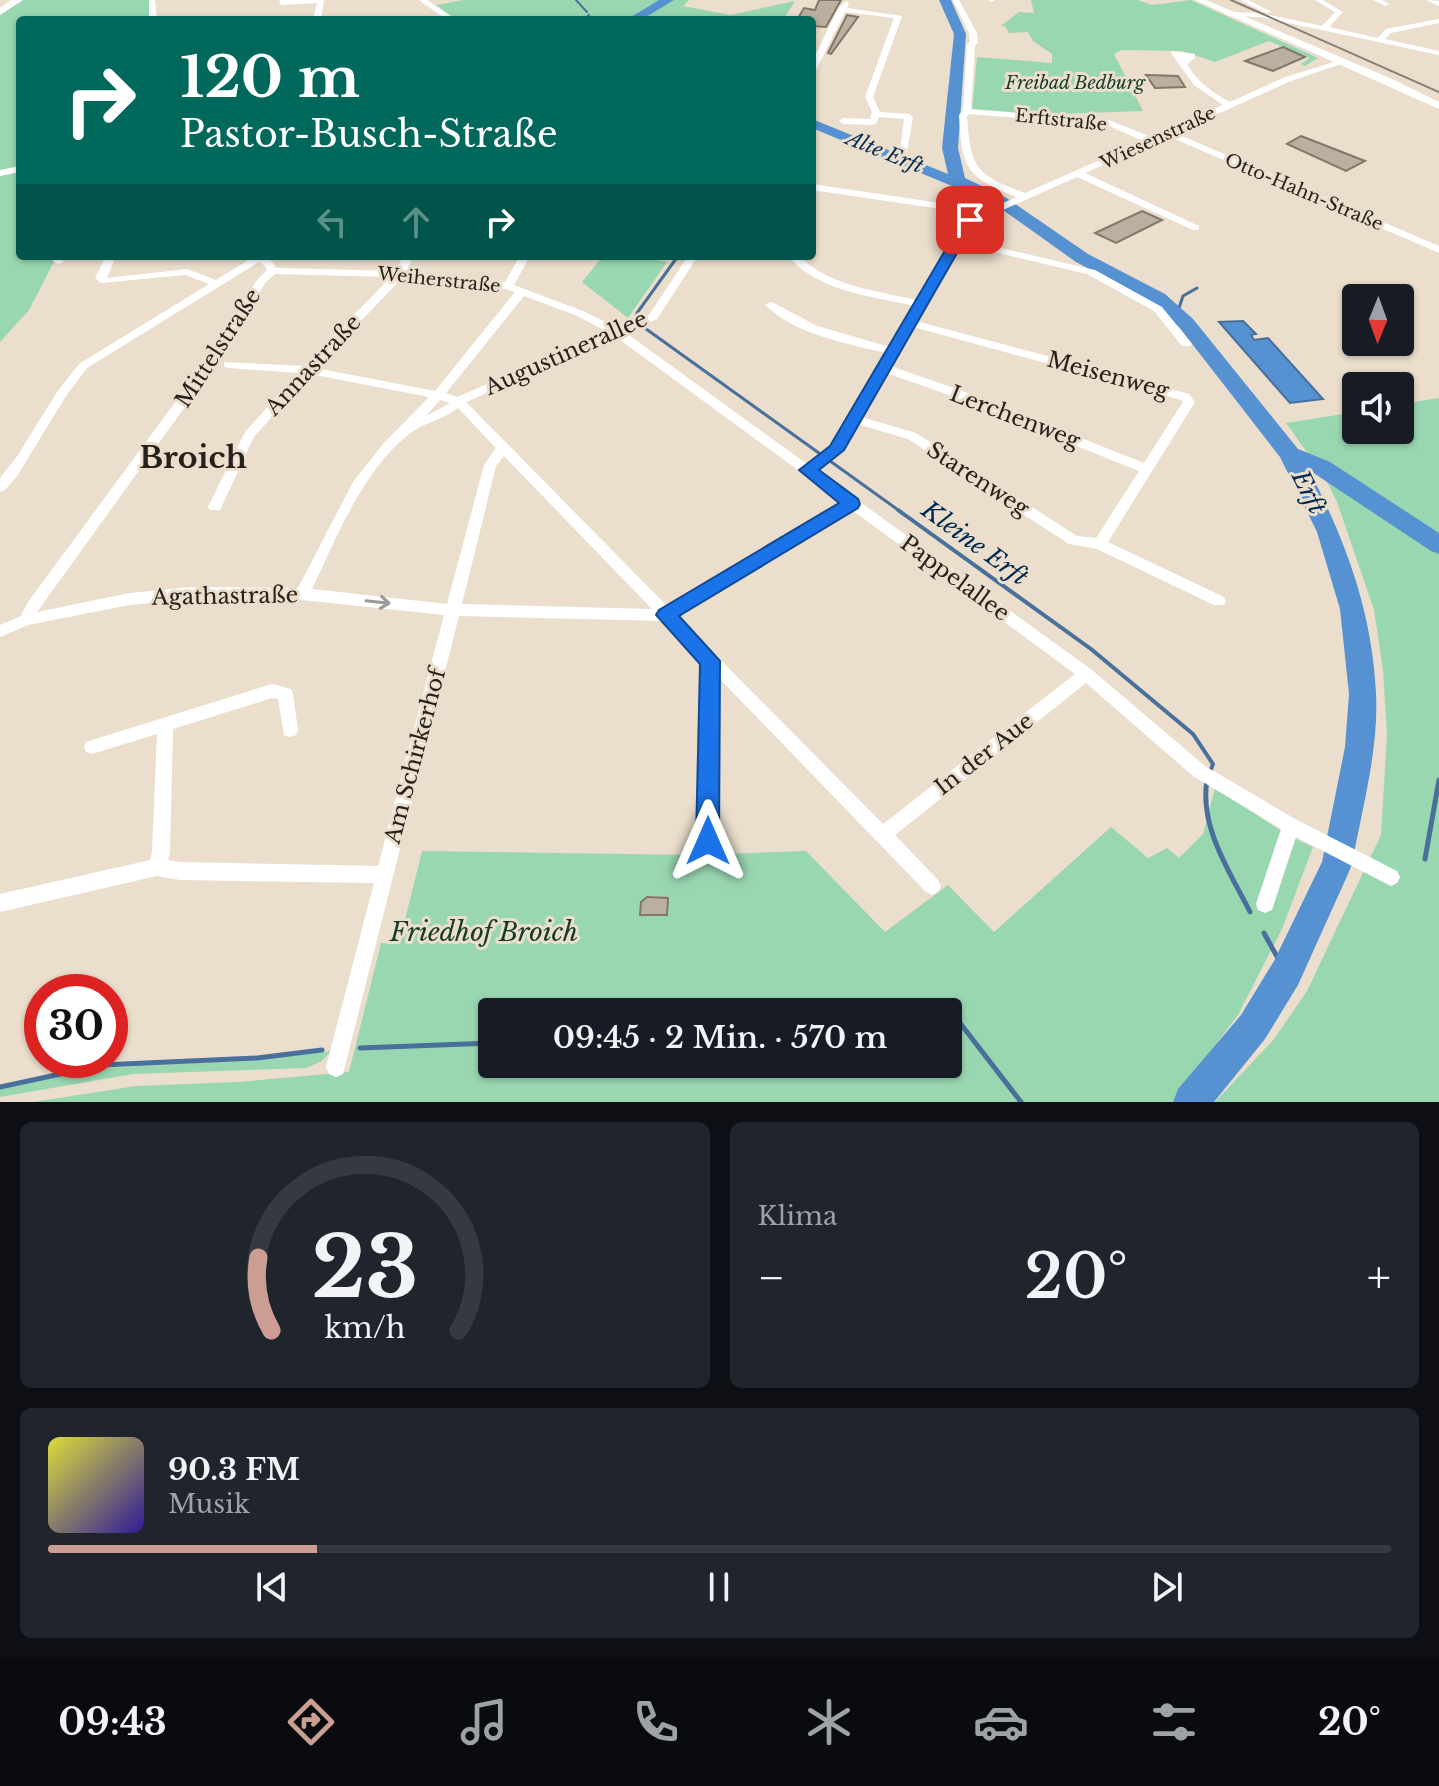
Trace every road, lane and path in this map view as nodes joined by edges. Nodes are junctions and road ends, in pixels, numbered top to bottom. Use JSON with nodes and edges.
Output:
{"nodes":[{"id":1,"x":18,"y":0,"type":"edge"},
{"id":2,"x":283,"y":0,"type":"edge"},
{"id":3,"x":422,"y":0,"type":"edge"},
{"id":4,"x":848,"y":0,"type":"edge"},
{"id":5,"x":956,"y":0,"type":"edge"},
{"id":6,"x":1199,"y":0,"type":"edge"},
{"id":7,"x":1243,"y":0,"type":"edge"},
{"id":8,"x":1318,"y":0,"type":"edge"},
{"id":9,"x":1376,"y":0,"type":"edge"},
{"id":10,"x":1430,"y":0,"type":"edge"},
{"id":11,"x":1386,"y":4,"type":"dead end"},
{"id":12,"x":1439,"y":4,"type":"edge"},
{"id":13,"x":842,"y":9,"type":"junction"},
{"id":14,"x":0,"y":12,"type":"edge"},
{"id":15,"x":1229,"y":14,"type":"junction"},
{"id":16,"x":318,"y":16,"type":"edge"},
{"id":17,"x":446,"y":16,"type":"edge"},
{"id":18,"x":1286,"y":21,"type":"junction"},
{"id":19,"x":1439,"y":21,"type":"edge"},
{"id":20,"x":1324,"y":28,"type":"junction"},
{"id":21,"x":1380,"y":40,"type":"junction"},
{"id":22,"x":1439,"y":53,"type":"edge"},
{"id":23,"x":1341,"y":61,"type":"junction"},
{"id":24,"x":816,"y":62,"type":"edge"},
{"id":25,"x":1183,"y":64,"type":"dead end"},
{"id":26,"x":1230,"y":105,"type":"junction"},
{"id":27,"x":1439,"y":106,"type":"edge"},
{"id":28,"x":967,"y":111,"type":"junction"},
{"id":29,"x":877,"y":114,"type":"junction"},
{"id":30,"x":843,"y":121,"type":"dead end"},
{"id":31,"x":1169,"y":133,"type":"junction"},
{"id":32,"x":1152,"y":141,"type":"junction"},
{"id":33,"x":904,"y":150,"type":"dead end"},
{"id":34,"x":1079,"y":174,"type":"junction"},
{"id":35,"x":816,"y":188,"type":"edge"},
{"id":36,"x":1022,"y":199,"type":"junction"},
{"id":37,"x":974,"y":211,"type":"junction"},
{"id":38,"x":1196,"y":228,"type":"dead end"},
{"id":39,"x":958,"y":241,"type":"junction"},
{"id":40,"x":1439,"y":250,"type":"edge"},
{"id":41,"x":109,"y":260,"type":"edge"},
{"id":42,"x":256,"y":260,"type":"edge"},
{"id":43,"x":264,"y":260,"type":"edge"},
{"id":44,"x":406,"y":260,"type":"edge"},
{"id":45,"x":523,"y":260,"type":"edge"},
{"id":46,"x":691,"y":260,"type":"edge"},
{"id":47,"x":797,"y":260,"type":"edge"},
{"id":48,"x":272,"y":271,"type":"junction"},
{"id":49,"x":400,"y":274,"type":"junction"},
{"id":50,"x":215,"y":283,"type":"junction"},
{"id":51,"x":508,"y":286,"type":"junction"},
{"id":52,"x":522,"y":291,"type":"junction"},
{"id":53,"x":920,"y":304,"type":"junction"},
{"id":54,"x":770,"y":305,"type":"dead end"},
{"id":55,"x":910,"y":323,"type":"junction"},
{"id":56,"x":617,"y":332,"type":"junction"},
{"id":57,"x":1186,"y":344,"type":"dead end"},
{"id":58,"x":893,"y":351,"type":"junction"},
{"id":59,"x":228,"y":364,"type":"dead end"},
{"id":60,"x":883,"y":368,"type":"junction"},
{"id":61,"x":308,"y":370,"type":"junction"},
{"id":62,"x":438,"y":395,"type":"junction"},
{"id":63,"x":458,"y":401,"type":"junction"},
{"id":64,"x":854,"y":419,"type":"junction"},
{"id":65,"x":406,"y":430,"type":"junction"},
{"id":66,"x":503,"y":448,"type":"junction"},
{"id":67,"x":1147,"y":469,"type":"junction"},
{"id":68,"x":807,"y":470,"type":"junction"},
{"id":69,"x":0,"y":487,"type":"edge"},
{"id":70,"x":852,"y":504,"type":"junction"},
{"id":71,"x":215,"y":507,"type":"dead end"},
{"id":72,"x":1100,"y":544,"type":"junction"},
{"id":73,"x":302,"y":594,"type":"junction"},
{"id":74,"x":1219,"y":601,"type":"dead end"},
{"id":75,"x":454,"y":610,"type":"junction"},
{"id":76,"x":666,"y":615,"type":"junction"},
{"id":77,"x":26,"y":620,"type":"junction"},
{"id":78,"x":0,"y":631,"type":"edge"},
{"id":79,"x":710,"y":661,"type":"junction"},
{"id":80,"x":1086,"y":674,"type":"junction"},
{"id":81,"x":165,"y":725,"type":"junction"},
{"id":82,"x":290,"y":730,"type":"dead end"},
{"id":83,"x":92,"y":747,"type":"dead end"},
{"id":84,"x":1291,"y":826,"type":"junction"},
{"id":85,"x":883,"y":834,"type":"junction"},
{"id":86,"x":708,"y":841,"type":"dead end"},
{"id":87,"x":157,"y":867,"type":"junction"},
{"id":88,"x":384,"y":875,"type":"junction"},
{"id":89,"x":1391,"y":877,"type":"dead end"},
{"id":90,"x":932,"y":886,"type":"dead end"},
{"id":91,"x":0,"y":903,"type":"edge"},
{"id":92,"x":1265,"y":904,"type":"dead end"},
{"id":93,"x":336,"y":1067,"type":"dead end"}],
"edges":[{"from":1,"to":14,"type":"main road"},
{"from":2,"to":16,"type":"street"},
{"from":3,"to":17,"type":"street"},
{"from":4,"to":13,"type":"street"},
{"from":5,"to":28,"type":"street"},
{"from":6,"to":15,"type":"street"},
{"from":7,"to":18,"type":"street"},
{"from":8,"to":20,"type":"street"},
{"from":9,"to":11,"type":"street"},
{"from":10,"to":12,"type":"street"},
{"from":13,"to":24,"type":"street"},
{"from":13,"to":29,"type":"street"},
{"from":15,"to":18,"type":"street"},
{"from":15,"to":23,"type":"street"},
{"from":18,"to":20,"type":"street"},
{"from":19,"to":21,"type":"street"},
{"from":20,"to":21,"type":"street"},
{"from":21,"to":22,"type":"street"},
{"from":23,"to":26,"type":"street","name":"Wiesenstraße"},
{"from":23,"to":27,"type":"street"},
{"from":25,"to":26,"type":"street"},
{"from":26,"to":31,"type":"street","name":"Wiesenstraße"},
{"from":28,"to":32,"type":"street","name":"Erftstraße"},
{"from":28,"to":36,"type":"street"},
{"from":29,"to":30,"type":"street"},
{"from":29,"to":33,"type":"street"},
{"from":31,"to":32,"type":"street","name":"Wiesenstraße"},
{"from":31,"to":40,"type":"street","name":"Otto-Hahn-Straße"},
{"from":32,"to":34,"type":"street","name":"Wiesenstraße"},
{"from":34,"to":36,"type":"street","name":"Wiesenstraße"},
{"from":34,"to":38,"type":"street"},
{"from":35,"to":37,"type":"street","name":"Wiesenstraße"},
{"from":36,"to":37,"type":"street","name":"Wiesenstraße"},
{"from":37,"to":39,"type":"street"},
{"from":39,"to":53,"type":"street"},
{"from":39,"to":57,"type":"street"},
{"from":41,"to":50,"type":"street"},
{"from":42,"to":50,"type":"street"},
{"from":43,"to":48,"type":"street"},
{"from":44,"to":49,"type":"street","name":"Annastraße"},
{"from":45,"to":51,"type":"street"},
{"from":46,"to":56,"type":"street","name":"Augustinerallee"},
{"from":47,"to":53,"type":"street"},
{"from":48,"to":49,"type":"street","name":"Weiherstraße"},
{"from":48,"to":77,"type":"street","name":"Mittelstraße"},
{"from":49,"to":51,"type":"street","name":"Weiherstraße"},
{"from":49,"to":61,"type":"street","name":"Annastraße"},
{"from":50,"to":69,"type":"street"},
{"from":51,"to":52,"type":"street","name":"Weiherstraße"},
{"from":52,"to":56,"type":"street","name":"Weiherstraße"},
{"from":52,"to":62,"type":"street"},
{"from":53,"to":55,"type":"street"},
{"from":54,"to":58,"type":"street"},
{"from":55,"to":58,"type":"street"},
{"from":55,"to":67,"type":"street","name":"Meisenweg"},
{"from":56,"to":63,"type":"street","name":"Augustinerallee"},
{"from":56,"to":68,"type":"street","name":"Pappelallee"},
{"from":58,"to":60,"type":"street"},
{"from":59,"to":61,"type":"street"},
{"from":60,"to":64,"type":"street"},
{"from":60,"to":67,"type":"street","name":"Lerchenweg"},
{"from":61,"to":62,"type":"street"},
{"from":61,"to":71,"type":"street","name":"Annastraße"},
{"from":62,"to":63,"type":"street","name":"Augustinerallee"},
{"from":62,"to":65,"type":"street","name":"Augustinerallee"},
{"from":63,"to":65,"type":"street","name":"Augustinerallee"},
{"from":63,"to":66,"type":"street"},
{"from":64,"to":68,"type":"street"},
{"from":64,"to":72,"type":"street","name":"Starenweg"},
{"from":65,"to":73,"type":"street","name":"Augustinerallee"},
{"from":66,"to":75,"type":"street","name":"Am Schirkerhof"},
{"from":66,"to":76,"type":"street"},
{"from":67,"to":72,"type":"street","name":"Meisenweg"},
{"from":68,"to":70,"type":"street","name":"Pappelallee"},
{"from":70,"to":76,"type":"street"},
{"from":70,"to":80,"type":"street","name":"Pappelallee"},
{"from":72,"to":74,"type":"street","name":"Starenweg"},
{"from":73,"to":75,"type":"street","name":"Agathastraße","one_way":true},
{"from":73,"to":77,"type":"street","name":"Agathastraße"},
{"from":75,"to":76,"type":"street","name":"Agathastraße"},
{"from":75,"to":88,"type":"street","name":"Am Schirkerhof"},
{"from":76,"to":79,"type":"street"},
{"from":77,"to":78,"type":"street","name":"Agathastraße"},
{"from":79,"to":85,"type":"street"},
{"from":79,"to":86,"type":"street"},
{"from":80,"to":84,"type":"street","name":"Pappelallee"},
{"from":80,"to":85,"type":"street","name":"In der Aue"},
{"from":81,"to":82,"type":"street"},
{"from":81,"to":83,"type":"street"},
{"from":81,"to":87,"type":"street"},
{"from":84,"to":89,"type":"street","name":"Pappelallee"},
{"from":84,"to":92,"type":"street"},
{"from":85,"to":90,"type":"street"},
{"from":87,"to":88,"type":"street"},
{"from":87,"to":91,"type":"street"},
{"from":88,"to":93,"type":"street","name":"Am Schirkerhof"}]}
